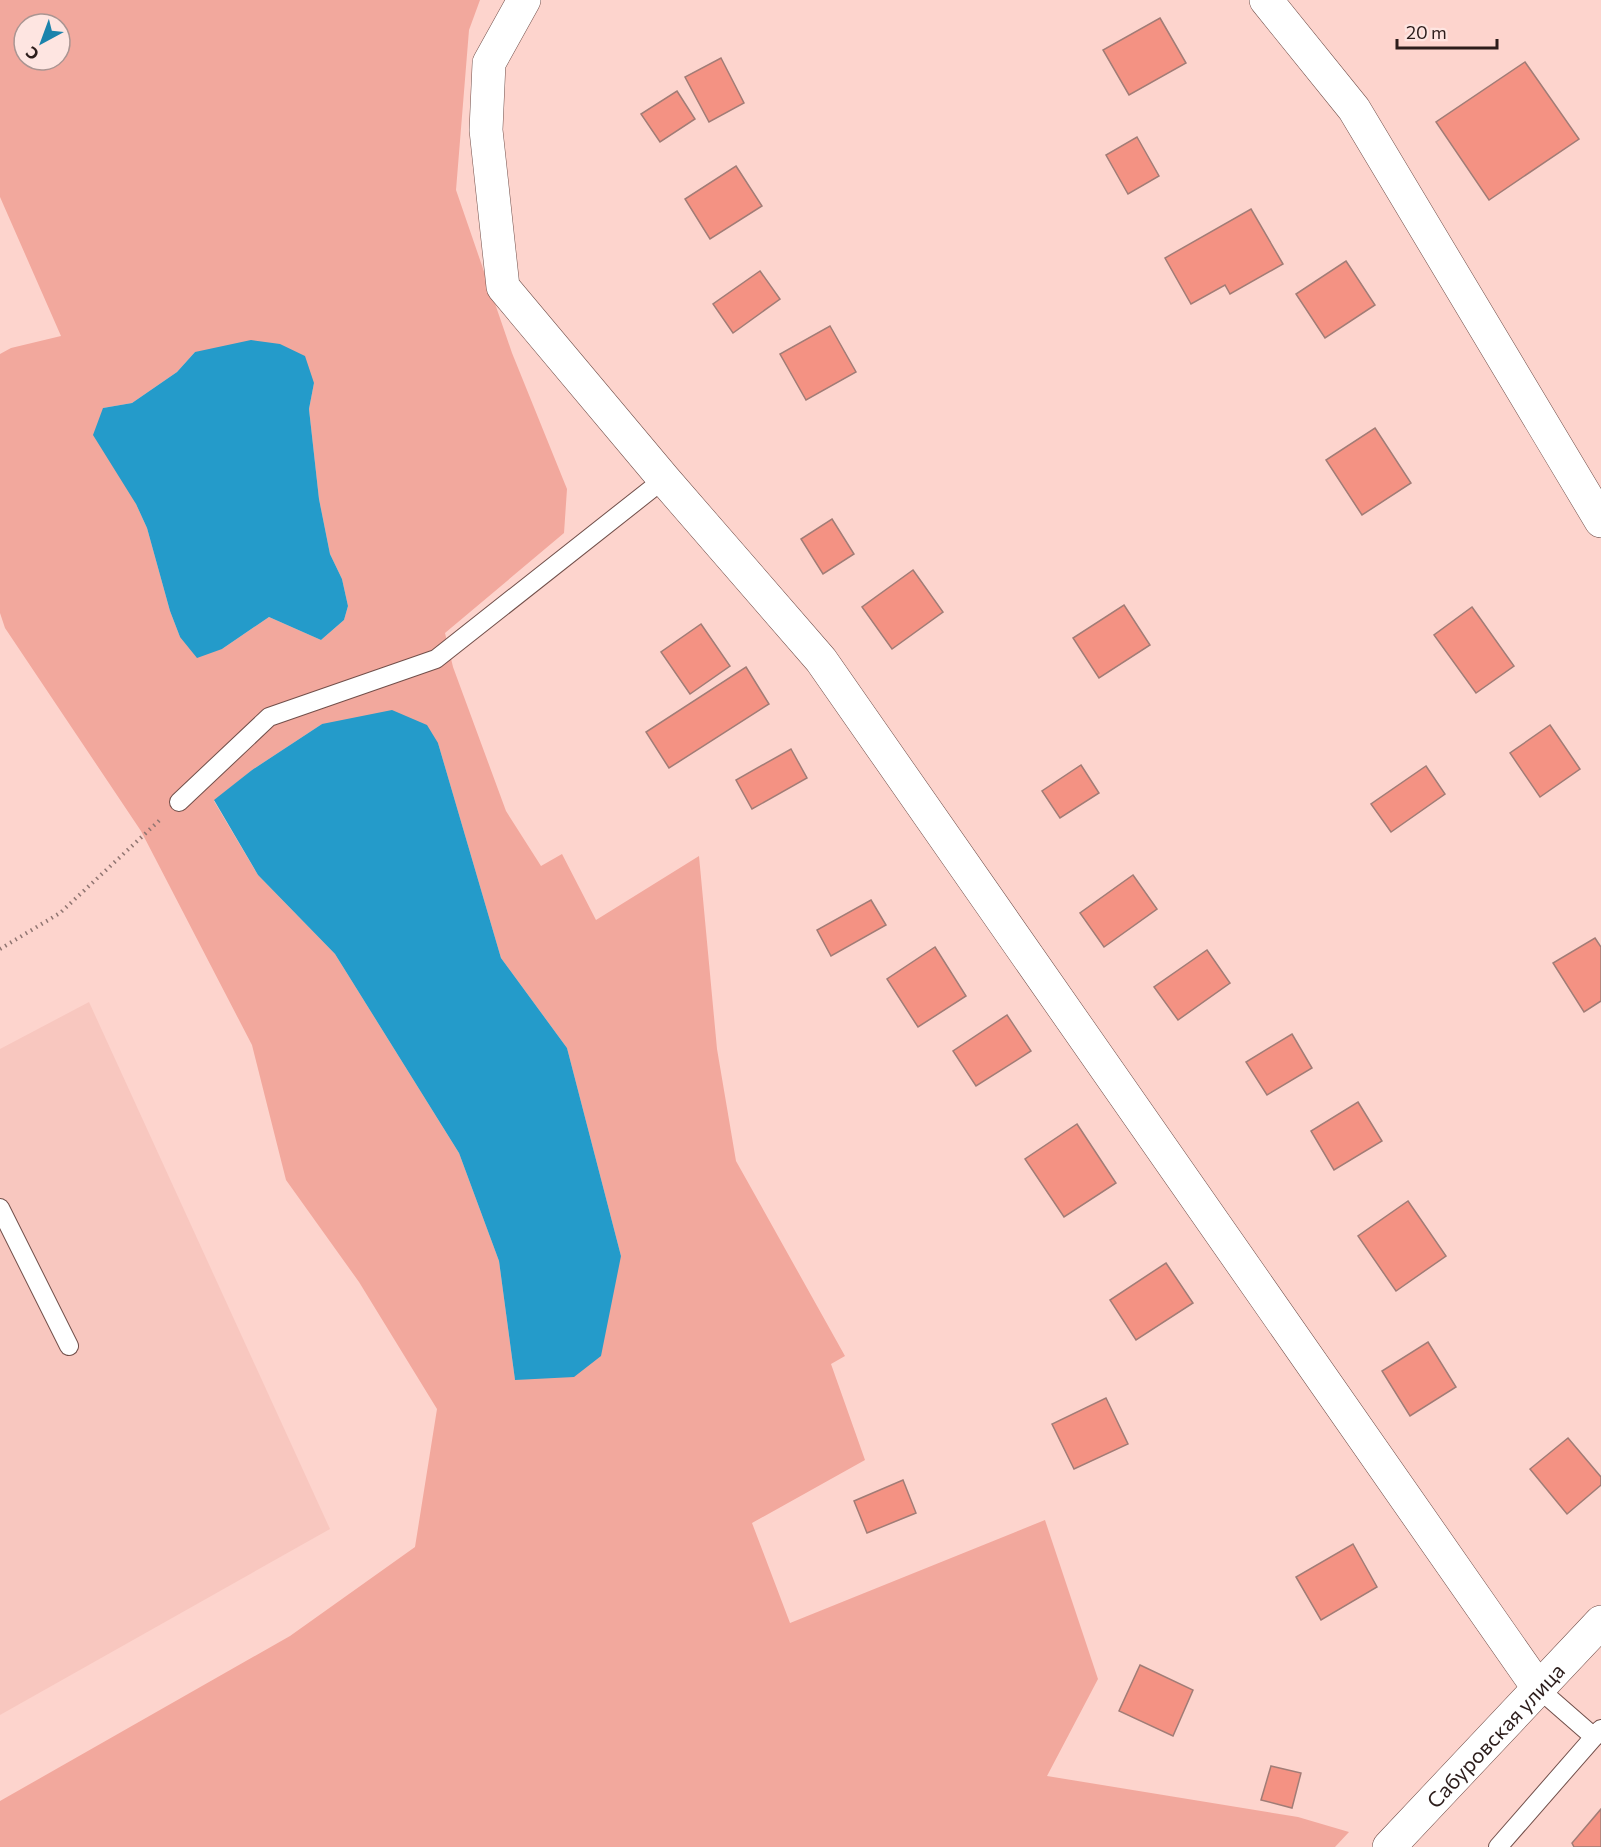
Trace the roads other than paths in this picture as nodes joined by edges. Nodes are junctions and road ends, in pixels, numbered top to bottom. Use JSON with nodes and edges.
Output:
{"nodes":[{"id":1,"x":524,"y":0,"type":"edge"},
{"id":2,"x":1266,"y":0,"type":"edge"},
{"id":3,"x":664,"y":479,"type":"junction"},
{"id":4,"x":1601,"y":521,"type":"edge"},
{"id":5,"x":179,"y":802,"type":"road end"},
{"id":6,"x":0,"y":1208,"type":"edge"},
{"id":7,"x":69,"y":1346,"type":"dead end"},
{"id":8,"x":1601,"y":1622,"type":"edge"},
{"id":9,"x":1539,"y":1689,"type":"junction"},
{"id":10,"x":1598,"y":1733,"type":"edge"},
{"id":11,"x":1389,"y":1847,"type":"edge"},
{"id":12,"x":1498,"y":1847,"type":"edge"}],
"edges":[{"from":1,"to":3,"type":"street"},
{"from":2,"to":4,"type":"street"},
{"from":3,"to":5,"type":"lane"},
{"from":3,"to":9,"type":"street"},
{"from":6,"to":7,"type":"lane"},
{"from":8,"to":9,"type":"street","name":"Сабуровская улица"},
{"from":9,"to":10,"type":"lane"},
{"from":9,"to":11,"type":"street","name":"Сабуровская улица"},
{"from":10,"to":12,"type":"lane"}]}
